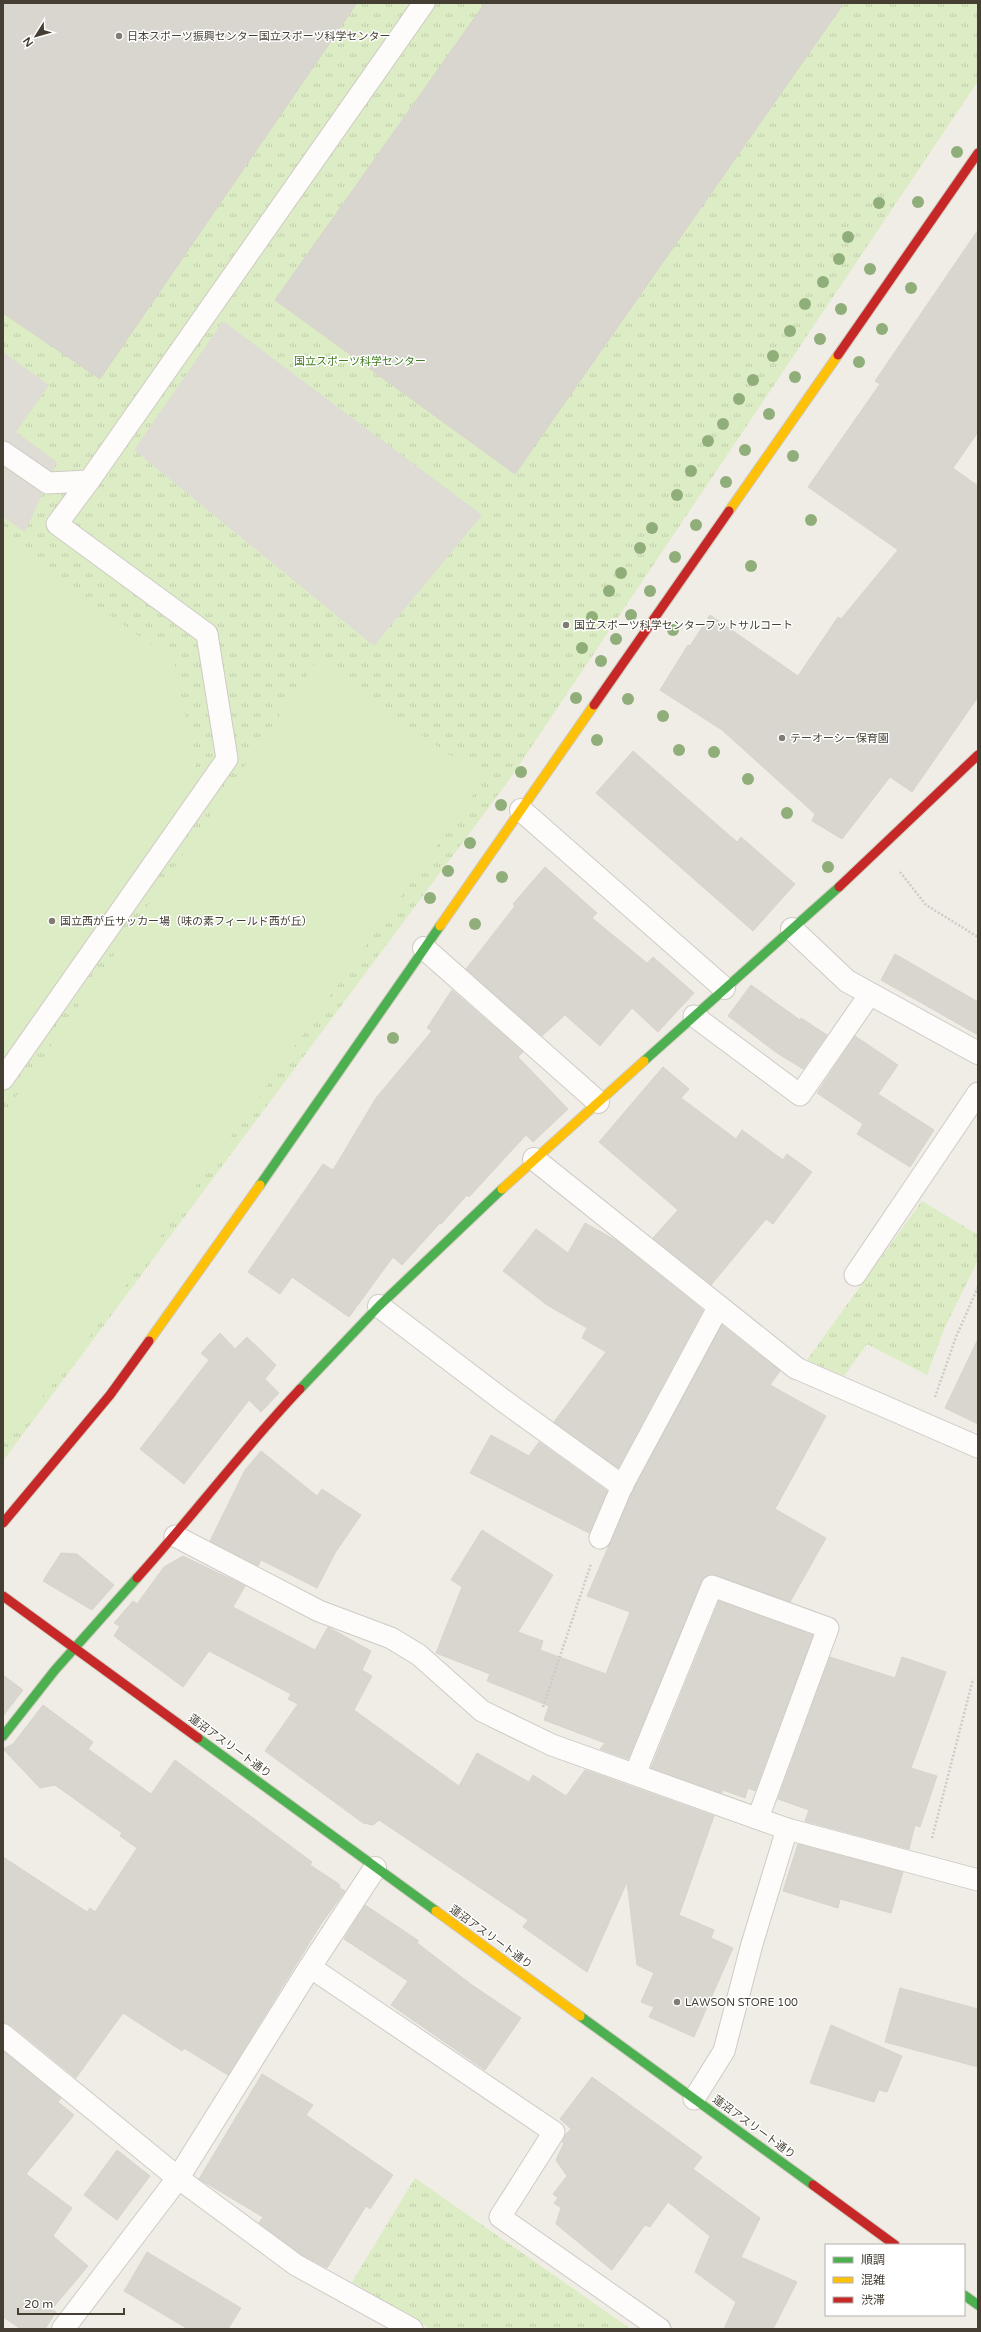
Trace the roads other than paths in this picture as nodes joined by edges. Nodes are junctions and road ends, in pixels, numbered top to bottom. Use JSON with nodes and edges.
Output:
{"nodes":[{"id":1,"x":424,"y":3,"type":"edge"},
{"id":2,"x":978,"y":153,"type":"edge"},
{"id":3,"x":3,"y":452,"type":"edge"},
{"id":4,"x":89,"y":481,"type":"junction"},
{"id":5,"x":978,"y":755,"type":"edge"},
{"id":6,"x":521,"y":810,"type":"junction"},
{"id":7,"x":792,"y":929,"type":"junction"},
{"id":8,"x":424,"y":948,"type":"junction"},
{"id":9,"x":724,"y":988,"type":"junction"},
{"id":10,"x":870,"y":994,"type":"junction"},
{"id":11,"x":694,"y":1016,"type":"junction"},
{"id":12,"x":978,"y":1053,"type":"edge"},
{"id":13,"x":3,"y":1079,"type":"edge"},
{"id":14,"x":978,"y":1093,"type":"edge"},
{"id":15,"x":598,"y":1102,"type":"junction"},
{"id":16,"x":534,"y":1160,"type":"junction"},
{"id":17,"x":855,"y":1275,"type":"dead end"},
{"id":18,"x":379,"y":1306,"type":"junction"},
{"id":19,"x":719,"y":1306,"type":"junction"},
{"id":20,"x":796,"y":1368,"type":"joint"},
{"id":21,"x":978,"y":1448,"type":"edge"},
{"id":22,"x":622,"y":1486,"type":"junction"},
{"id":23,"x":3,"y":1523,"type":"edge"},
{"id":24,"x":175,"y":1536,"type":"junction"},
{"id":25,"x":600,"y":1538,"type":"road end"},
{"id":26,"x":3,"y":1596,"type":"edge"},
{"id":27,"x":75,"y":1648,"type":"junction"},
{"id":28,"x":3,"y":1736,"type":"edge"},
{"id":29,"x":635,"y":1774,"type":"junction"},
{"id":30,"x":758,"y":1818,"type":"junction"},
{"id":31,"x":787,"y":1829,"type":"junction"},
{"id":32,"x":375,"y":1868,"type":"junction"},
{"id":33,"x":978,"y":1880,"type":"edge"},
{"id":34,"x":310,"y":1967,"type":"junction"},
{"id":35,"x":3,"y":2035,"type":"edge"},
{"id":36,"x":694,"y":2099,"type":"junction"},
{"id":37,"x":178,"y":2178,"type":"junction"},
{"id":38,"x":894,"y":2244,"type":"edge"},
{"id":39,"x":965,"y":2296,"type":"edge"},
{"id":40,"x":978,"y":2306,"type":"edge"},
{"id":41,"x":67,"y":2328,"type":"edge"},
{"id":42,"x":412,"y":2329,"type":"edge"},
{"id":43,"x":660,"y":2329,"type":"edge"}],
"edges":[{"from":1,"to":4,"type":"lane"},
{"from":2,"to":6,"type":"street"},
{"from":3,"to":4,"type":"lane"},
{"from":4,"to":13,"type":"lane"},
{"from":5,"to":7,"type":"street"},
{"from":6,"to":8,"type":"street"},
{"from":6,"to":9,"type":"street"},
{"from":7,"to":9,"type":"street"},
{"from":7,"to":10,"type":"street"},
{"from":8,"to":15,"type":"street"},
{"from":8,"to":23,"type":"street"},
{"from":9,"to":11,"type":"street"},
{"from":10,"to":11,"type":"lane"},
{"from":10,"to":12,"type":"street"},
{"from":11,"to":15,"type":"street"},
{"from":14,"to":17,"type":"lane"},
{"from":15,"to":16,"type":"street"},
{"from":16,"to":18,"type":"street"},
{"from":16,"to":19,"type":"street"},
{"from":18,"to":22,"type":"street"},
{"from":18,"to":24,"type":"street"},
{"from":19,"to":20,"type":"street"},
{"from":19,"to":22,"type":"lane"},
{"from":20,"to":21,"type":"lane"},
{"from":22,"to":25,"type":"lane"},
{"from":24,"to":27,"type":"street"},
{"from":24,"to":29,"type":"lane"},
{"from":26,"to":27,"type":"street","name":"蓮沼アスリート通り"},
{"from":27,"to":28,"type":"street"},
{"from":27,"to":32,"type":"street","name":"蓮沼アスリート通り"},
{"from":29,"to":30,"type":"lane"},
{"from":29,"to":30,"type":"lane"},
{"from":30,"to":31,"type":"lane"},
{"from":31,"to":33,"type":"lane"},
{"from":31,"to":36,"type":"lane"},
{"from":32,"to":34,"type":"street"},
{"from":32,"to":36,"type":"street","name":"蓮沼アスリート通り"},
{"from":34,"to":37,"type":"street"},
{"from":34,"to":43,"type":"lane"},
{"from":35,"to":37,"type":"street"},
{"from":36,"to":38,"type":"street","name":"蓮沼アスリート通り"},
{"from":37,"to":41,"type":"street"},
{"from":37,"to":42,"type":"lane"},
{"from":39,"to":40,"type":"street"}]}
